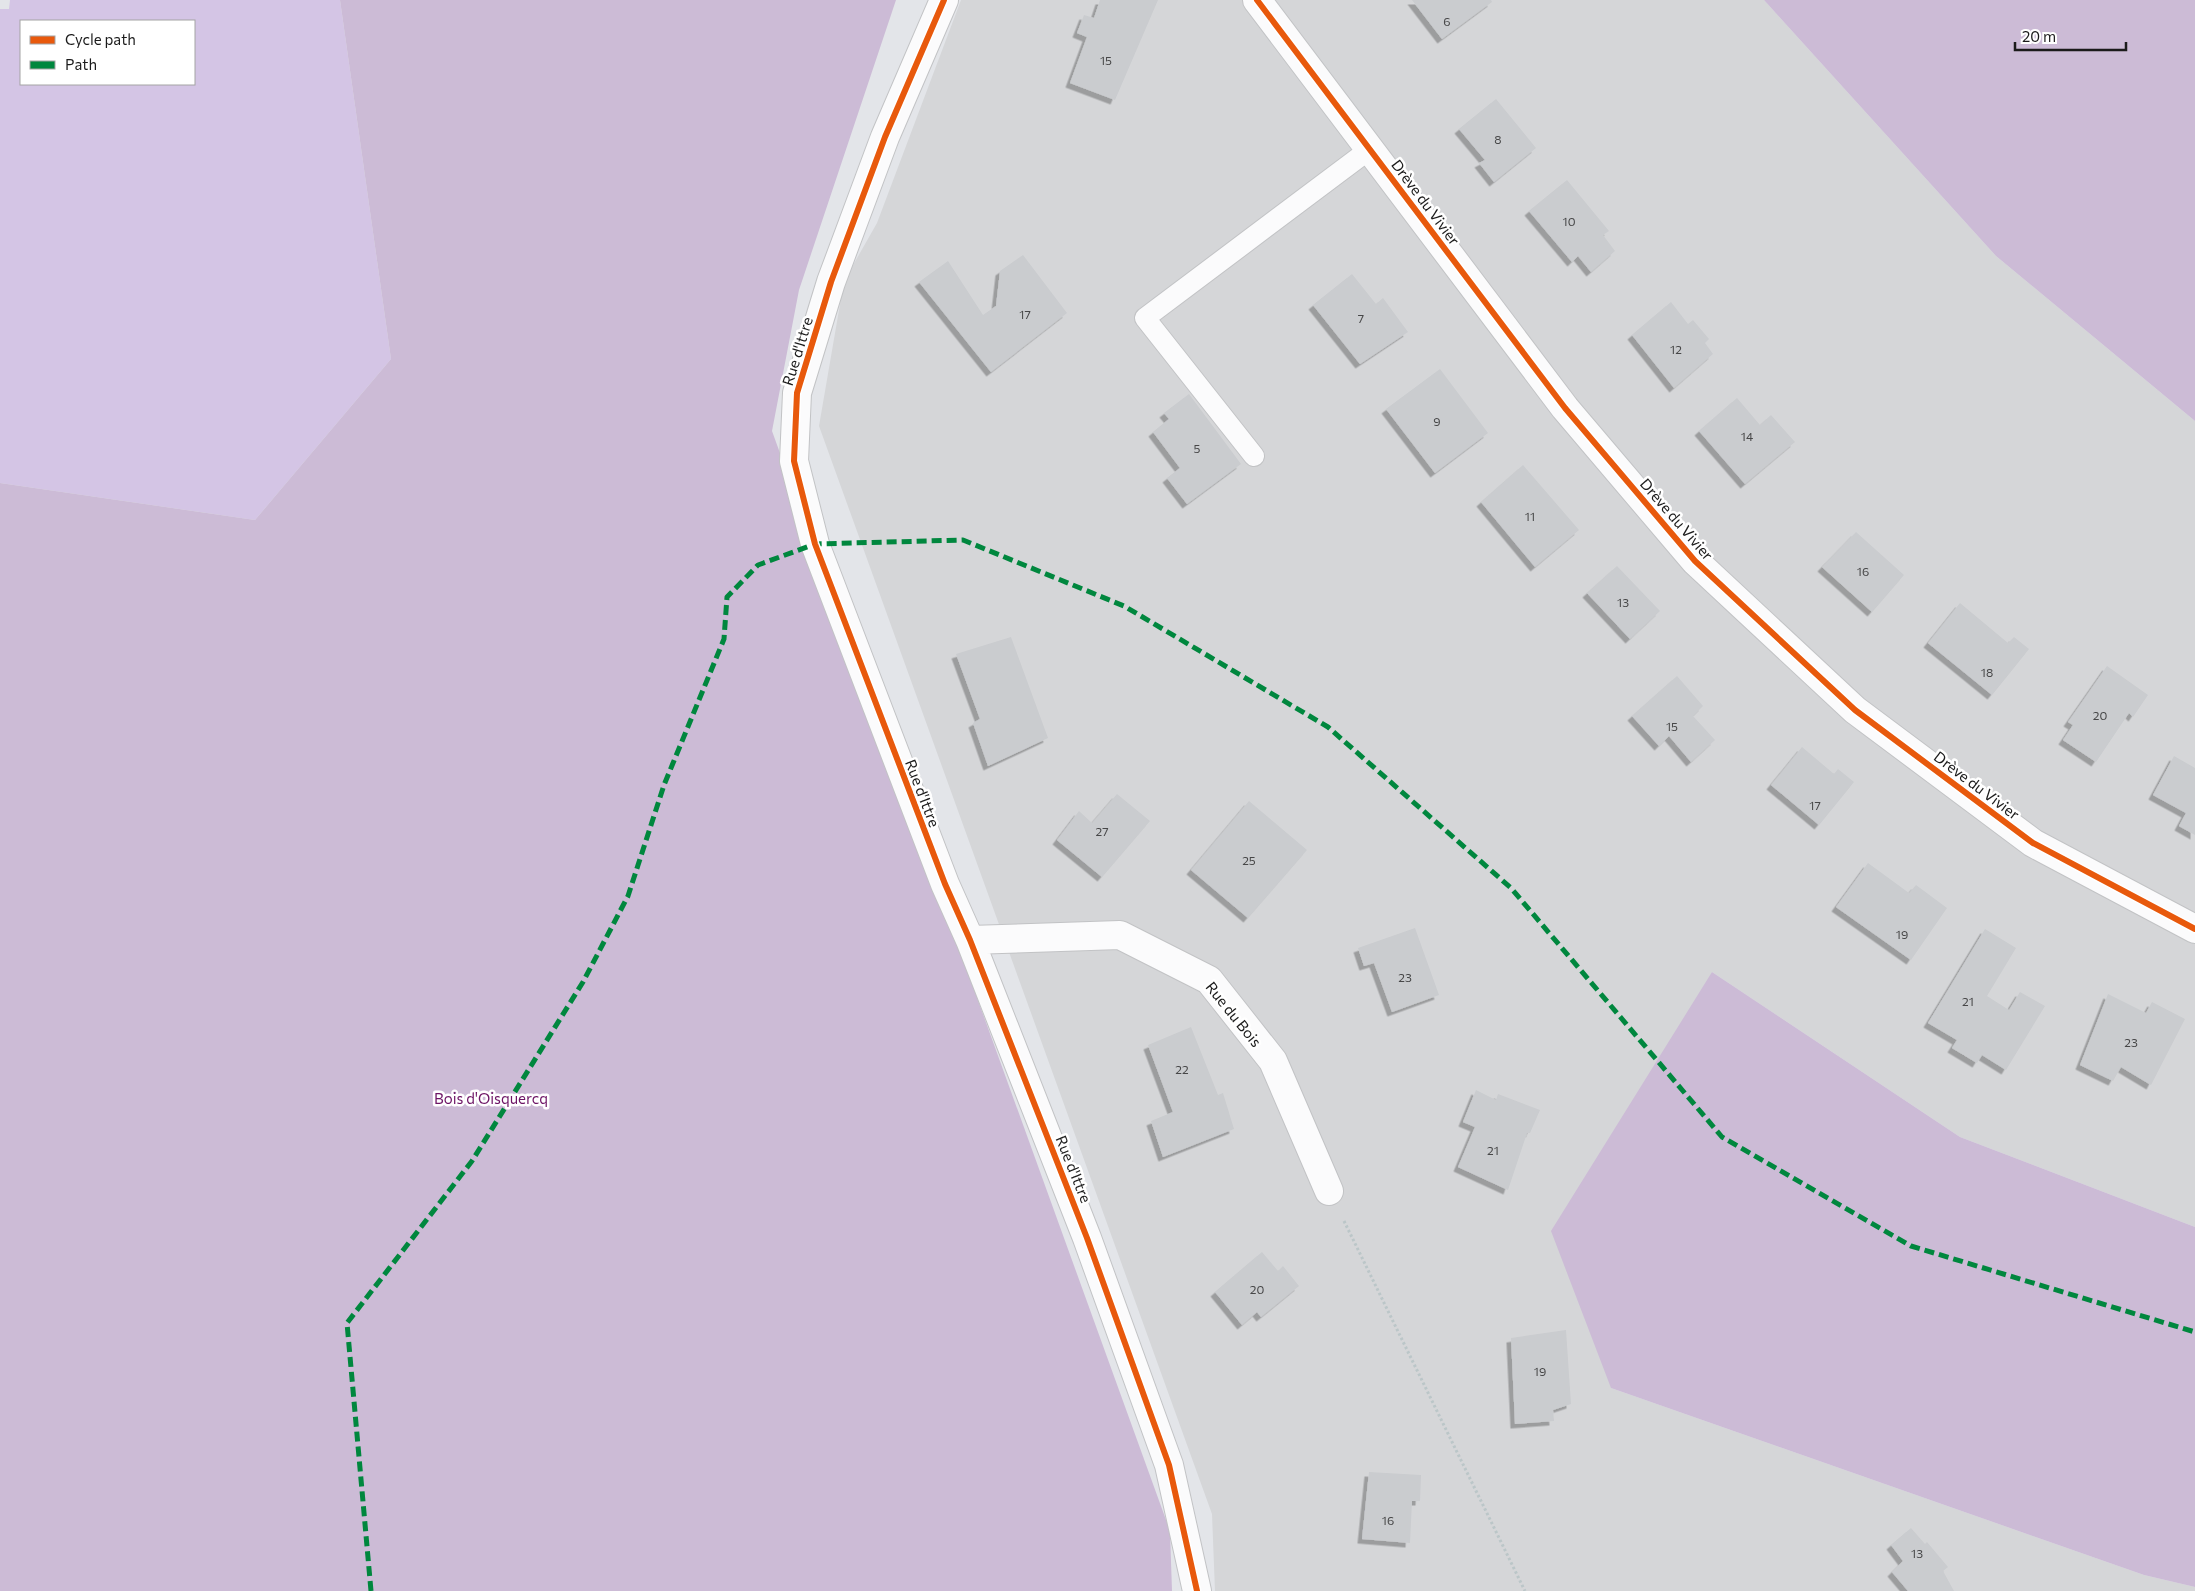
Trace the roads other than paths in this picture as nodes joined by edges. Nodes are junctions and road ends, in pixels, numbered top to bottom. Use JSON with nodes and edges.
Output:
{"nodes":[{"id":1,"x":944,"y":0,"type":"edge"},
{"id":2,"x":1257,"y":0,"type":"edge"},
{"id":3,"x":1370,"y":149,"type":"junction"},
{"id":4,"x":1254,"y":456,"type":"dead end"},
{"id":5,"x":2195,"y":929,"type":"edge"},
{"id":6,"x":970,"y":940,"type":"junction"},
{"id":7,"x":1329,"y":1191,"type":"road end"},
{"id":8,"x":1197,"y":1591,"type":"edge"}],
"edges":[{"from":1,"to":6,"type":"street","name":"Rue d'Ittre"},
{"from":2,"to":3,"type":"street","name":"Drève du Vivier"},
{"from":3,"to":4,"type":"lane"},
{"from":3,"to":5,"type":"street","name":"Drève du Vivier"},
{"from":6,"to":7,"type":"street","name":"Rue du Bois"},
{"from":6,"to":8,"type":"street","name":"Rue d'Ittre"}]}
